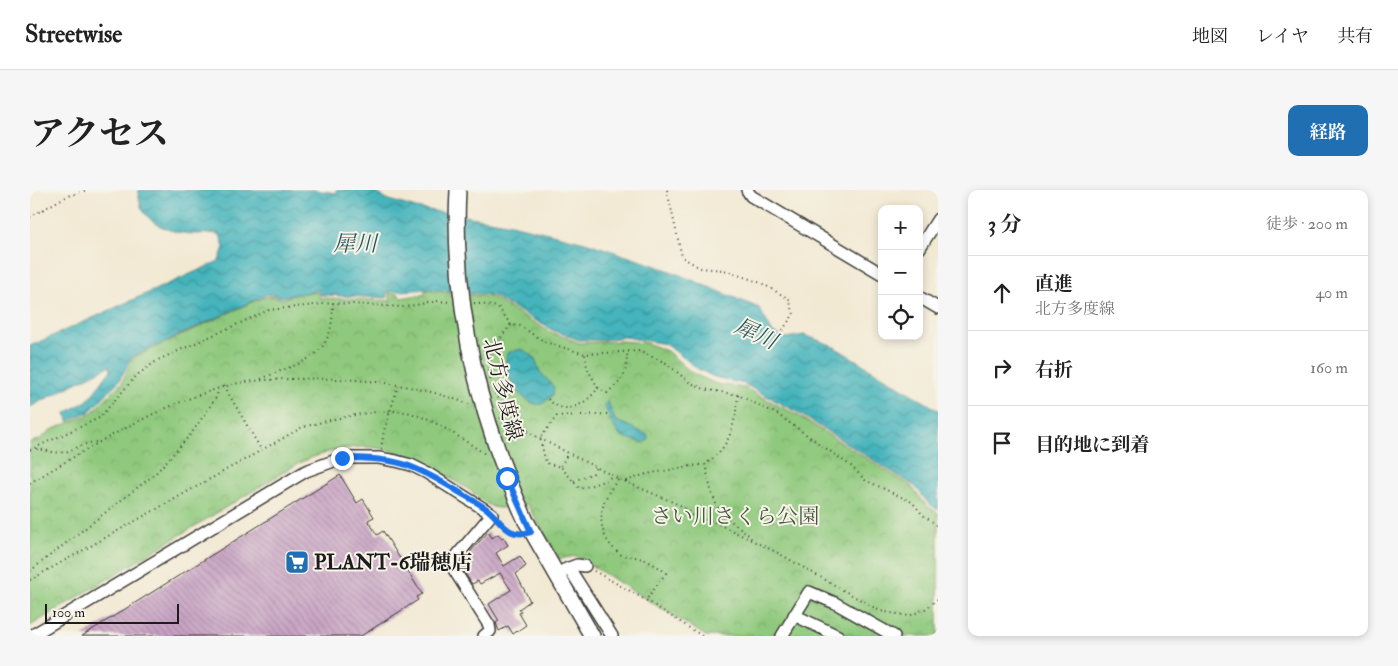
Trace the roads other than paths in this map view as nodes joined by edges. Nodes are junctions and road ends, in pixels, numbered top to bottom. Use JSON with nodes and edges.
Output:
{"nodes":[{"id":1,"x":458,"y":190,"type":"edge"},
{"id":2,"x":747,"y":190,"type":"edge"},
{"id":3,"x":938,"y":219,"type":"edge"},
{"id":4,"x":923,"y":243,"type":"edge"},
{"id":5,"x":878,"y":272,"type":"edge"},
{"id":6,"x":923,"y":299,"type":"edge"},
{"id":7,"x":938,"y":308,"type":"edge"},
{"id":8,"x":585,"y":566,"type":"road end"},
{"id":9,"x":562,"y":571,"type":"junction"},
{"id":10,"x":794,"y":615,"type":"junction"},
{"id":11,"x":31,"y":636,"type":"edge"},
{"id":12,"x":484,"y":636,"type":"edge"},
{"id":13,"x":592,"y":636,"type":"edge"},
{"id":14,"x":612,"y":636,"type":"edge"},
{"id":15,"x":782,"y":636,"type":"edge"},
{"id":16,"x":838,"y":636,"type":"edge"},
{"id":17,"x":894,"y":636,"type":"edge"}],
"edges":[{"from":1,"to":9,"type":"main road","name":"北方多度線","bridge":true},
{"from":2,"to":5,"type":"street"},
{"from":3,"to":4,"type":"street"},
{"from":6,"to":7,"type":"street"},
{"from":8,"to":9,"type":"street"},
{"from":9,"to":13,"type":"main road","name":"北方多度線"},
{"from":9,"to":14,"type":"street"},
{"from":10,"to":15,"type":"street"},
{"from":10,"to":16,"type":"street"},
{"from":10,"to":17,"type":"street"},
{"from":11,"to":12,"type":"street"}]}
